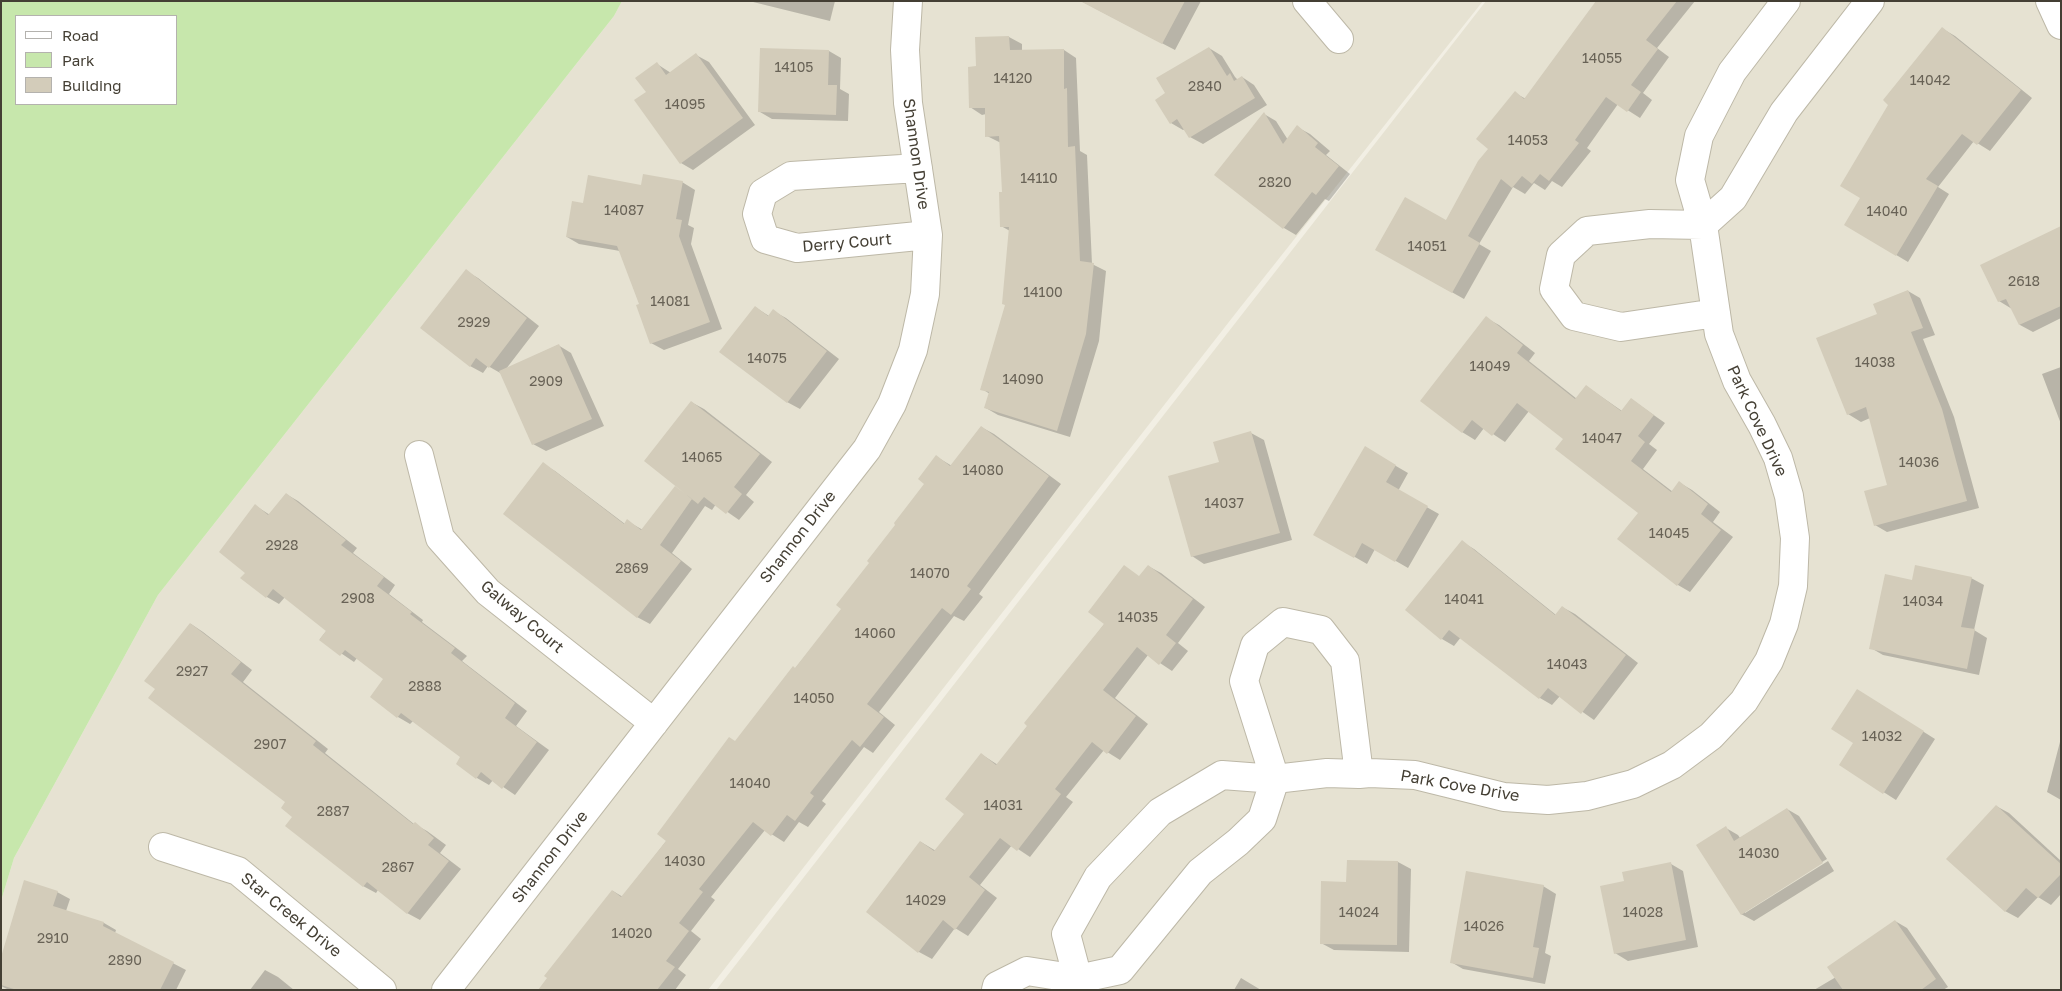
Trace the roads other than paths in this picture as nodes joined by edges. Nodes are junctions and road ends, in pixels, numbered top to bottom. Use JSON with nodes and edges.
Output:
{"nodes":[{"id":1,"x":908,"y":1,"type":"edge"},
{"id":2,"x":1307,"y":1,"type":"edge"},
{"id":3,"x":1786,"y":1,"type":"edge"},
{"id":4,"x":1870,"y":1,"type":"edge"},
{"id":5,"x":2050,"y":1,"type":"edge"},
{"id":6,"x":2061,"y":25,"type":"edge"},
{"id":7,"x":1339,"y":40,"type":"dead end"},
{"id":8,"x":918,"y":168,"type":"junction"},
{"id":9,"x":1703,"y":225,"type":"junction"},
{"id":10,"x":928,"y":236,"type":"junction"},
{"id":11,"x":1716,"y":312,"type":"junction"},
{"id":12,"x":419,"y":456,"type":"dead end"},
{"id":13,"x":654,"y":723,"type":"junction"},
{"id":14,"x":1359,"y":774,"type":"junction"},
{"id":15,"x":1275,"y":779,"type":"junction"},
{"id":16,"x":163,"y":847,"type":"dead end"},
{"id":17,"x":1078,"y":985,"type":"edge"},
{"id":18,"x":382,"y":990,"type":"edge"},
{"id":19,"x":446,"y":990,"type":"edge"},
{"id":20,"x":996,"y":990,"type":"edge"}],
"edges":[{"from":1,"to":8,"type":"street","name":"Shannon Drive"},
{"from":2,"to":7,"type":"street"},
{"from":3,"to":9,"type":"street","name":"Park Cove Drive"},
{"from":4,"to":9,"type":"street"},
{"from":5,"to":6,"type":"street"},
{"from":8,"to":10,"type":"street","name":"Shannon Drive"},
{"from":8,"to":10,"type":"street","name":"Derry Court"},
{"from":9,"to":11,"type":"street","name":"Park Cove Drive"},
{"from":9,"to":11,"type":"street"},
{"from":10,"to":13,"type":"street","name":"Shannon Drive"},
{"from":11,"to":14,"type":"street","name":"Park Cove Drive"},
{"from":12,"to":13,"type":"street","name":"Galway Court"},
{"from":13,"to":19,"type":"street","name":"Shannon Drive"},
{"from":14,"to":15,"type":"street","name":"Park Cove Drive"},
{"from":14,"to":15,"type":"street"},
{"from":15,"to":17,"type":"street"},
{"from":15,"to":17,"type":"street","name":"Park Cove Drive"},
{"from":16,"to":18,"type":"street","name":"Star Creek Drive"},
{"from":17,"to":20,"type":"street"}]}
